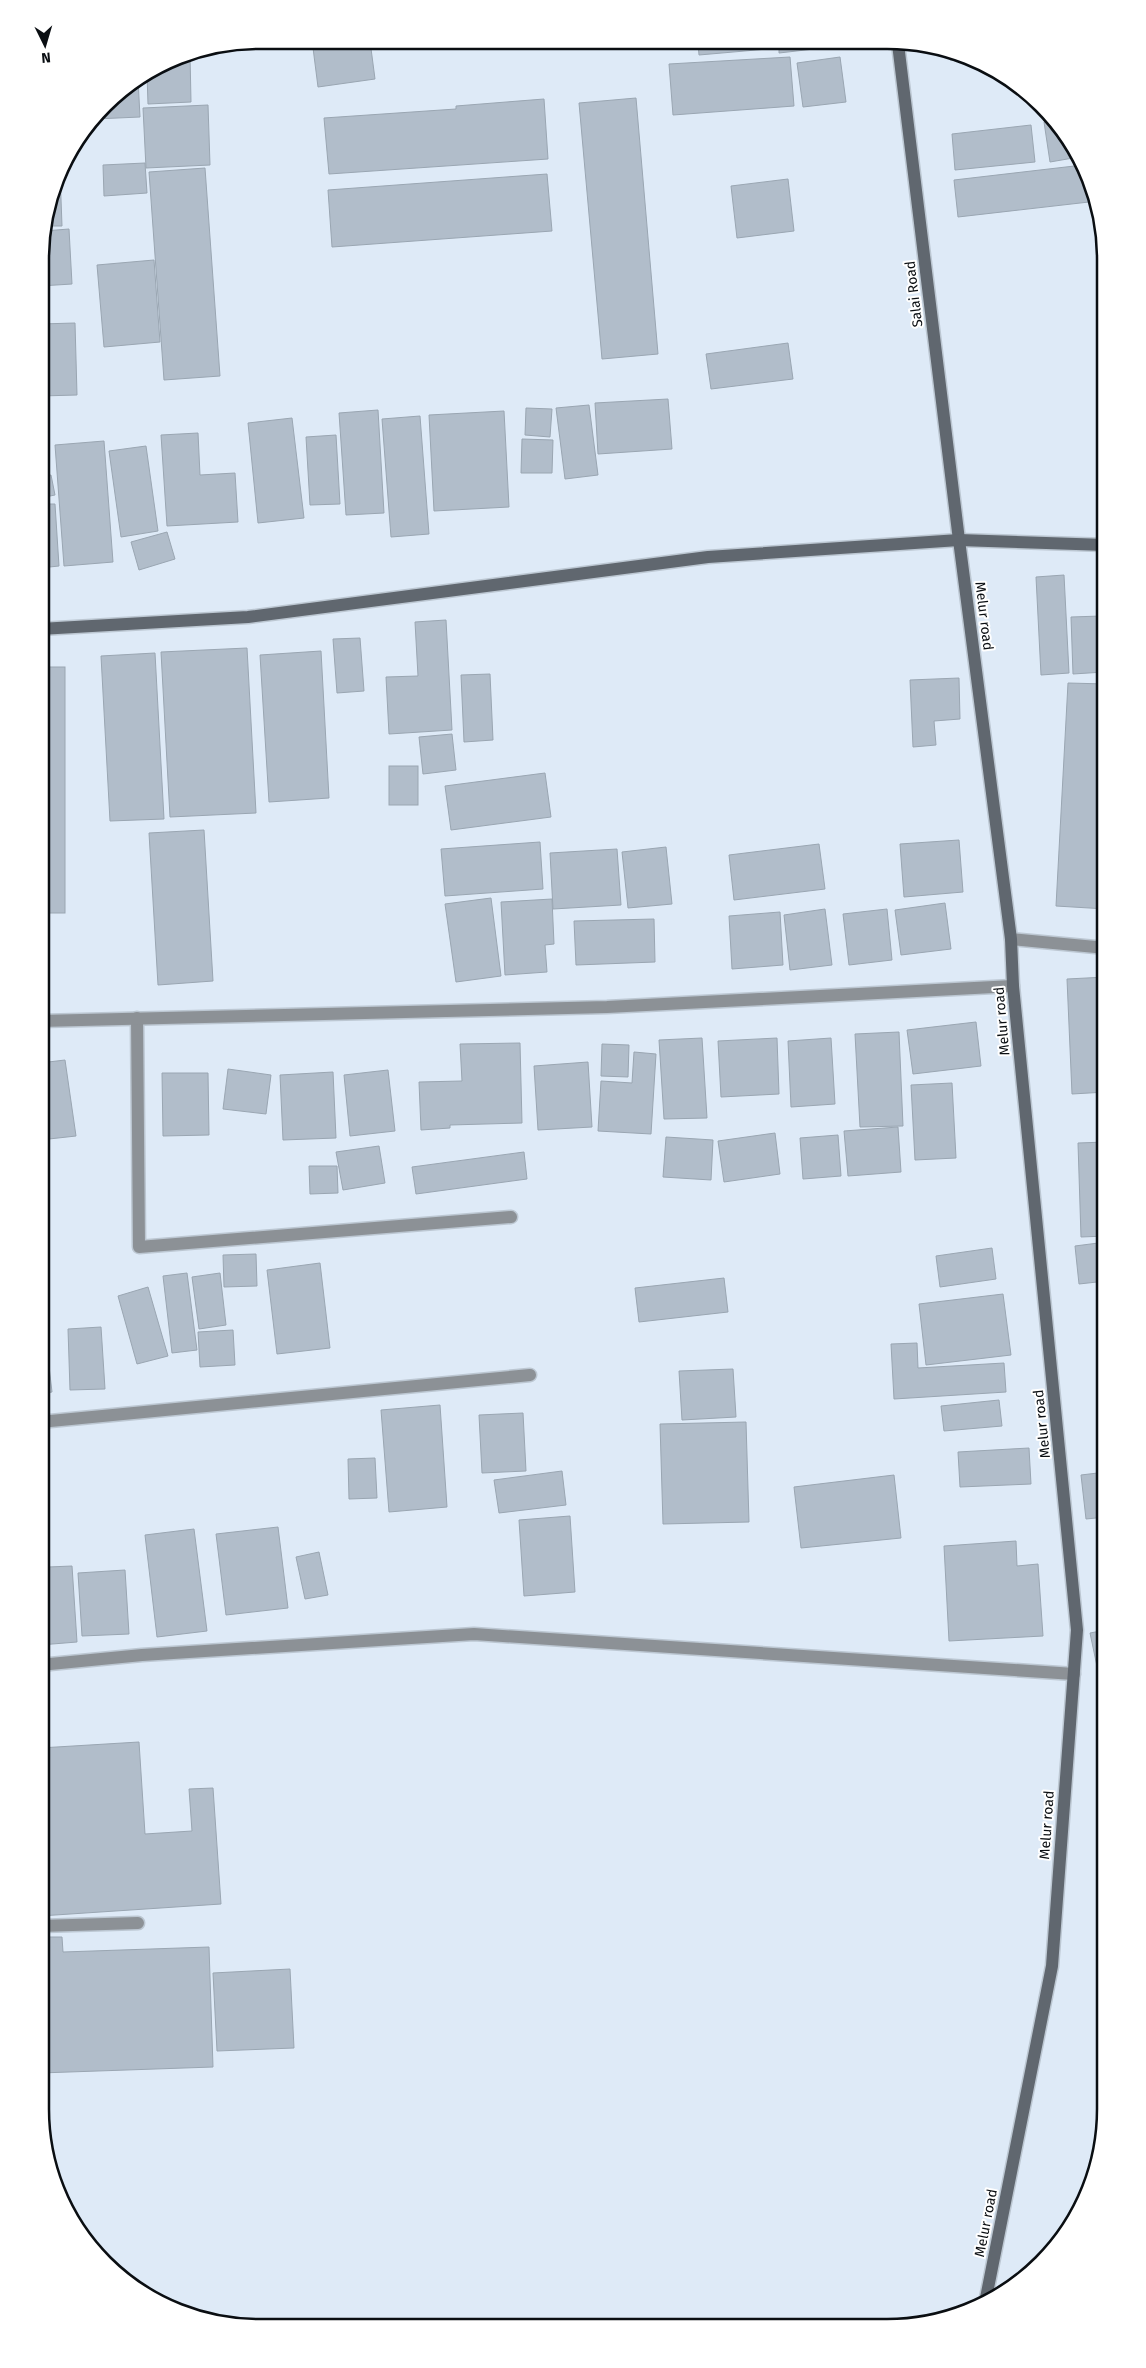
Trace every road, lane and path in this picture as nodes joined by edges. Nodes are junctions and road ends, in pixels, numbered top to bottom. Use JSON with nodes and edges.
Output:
{"nodes":[{"id":1,"x":899,"y":49,"type":"edge"},
{"id":2,"x":959,"y":540,"type":"junction"},
{"id":3,"x":1097,"y":545,"type":"edge"},
{"id":4,"x":49,"y":628,"type":"edge"},
{"id":5,"x":1011,"y":939,"type":"junction"},
{"id":6,"x":1097,"y":947,"type":"edge"},
{"id":7,"x":1013,"y":986,"type":"junction"},
{"id":8,"x":137,"y":1018,"type":"junction"},
{"id":9,"x":49,"y":1021,"type":"edge"},
{"id":10,"x":511,"y":1217,"type":"dead end"},
{"id":11,"x":530,"y":1374,"type":"dead end"},
{"id":12,"x":49,"y":1421,"type":"edge"},
{"id":13,"x":49,"y":1663,"type":"edge"},
{"id":14,"x":1074,"y":1674,"type":"junction"},
{"id":15,"x":138,"y":1923,"type":"dead end"},
{"id":16,"x":49,"y":1926,"type":"edge"},
{"id":17,"x":988,"y":2293,"type":"edge"}],
"edges":[{"from":1,"to":2,"type":"street","name":"Salai Road"},
{"from":2,"to":3,"type":"street"},
{"from":2,"to":4,"type":"street"},
{"from":2,"to":5,"type":"street","name":"Melur road"},
{"from":5,"to":6,"type":"street"},
{"from":5,"to":7,"type":"street","name":"Melur road"},
{"from":7,"to":8,"type":"street"},
{"from":7,"to":14,"type":"street","name":"Melur road"},
{"from":8,"to":9,"type":"street"},
{"from":8,"to":10,"type":"street"},
{"from":11,"to":12,"type":"street"},
{"from":13,"to":14,"type":"street"},
{"from":14,"to":17,"type":"street","name":"Melur road"},
{"from":15,"to":16,"type":"street"}]}
